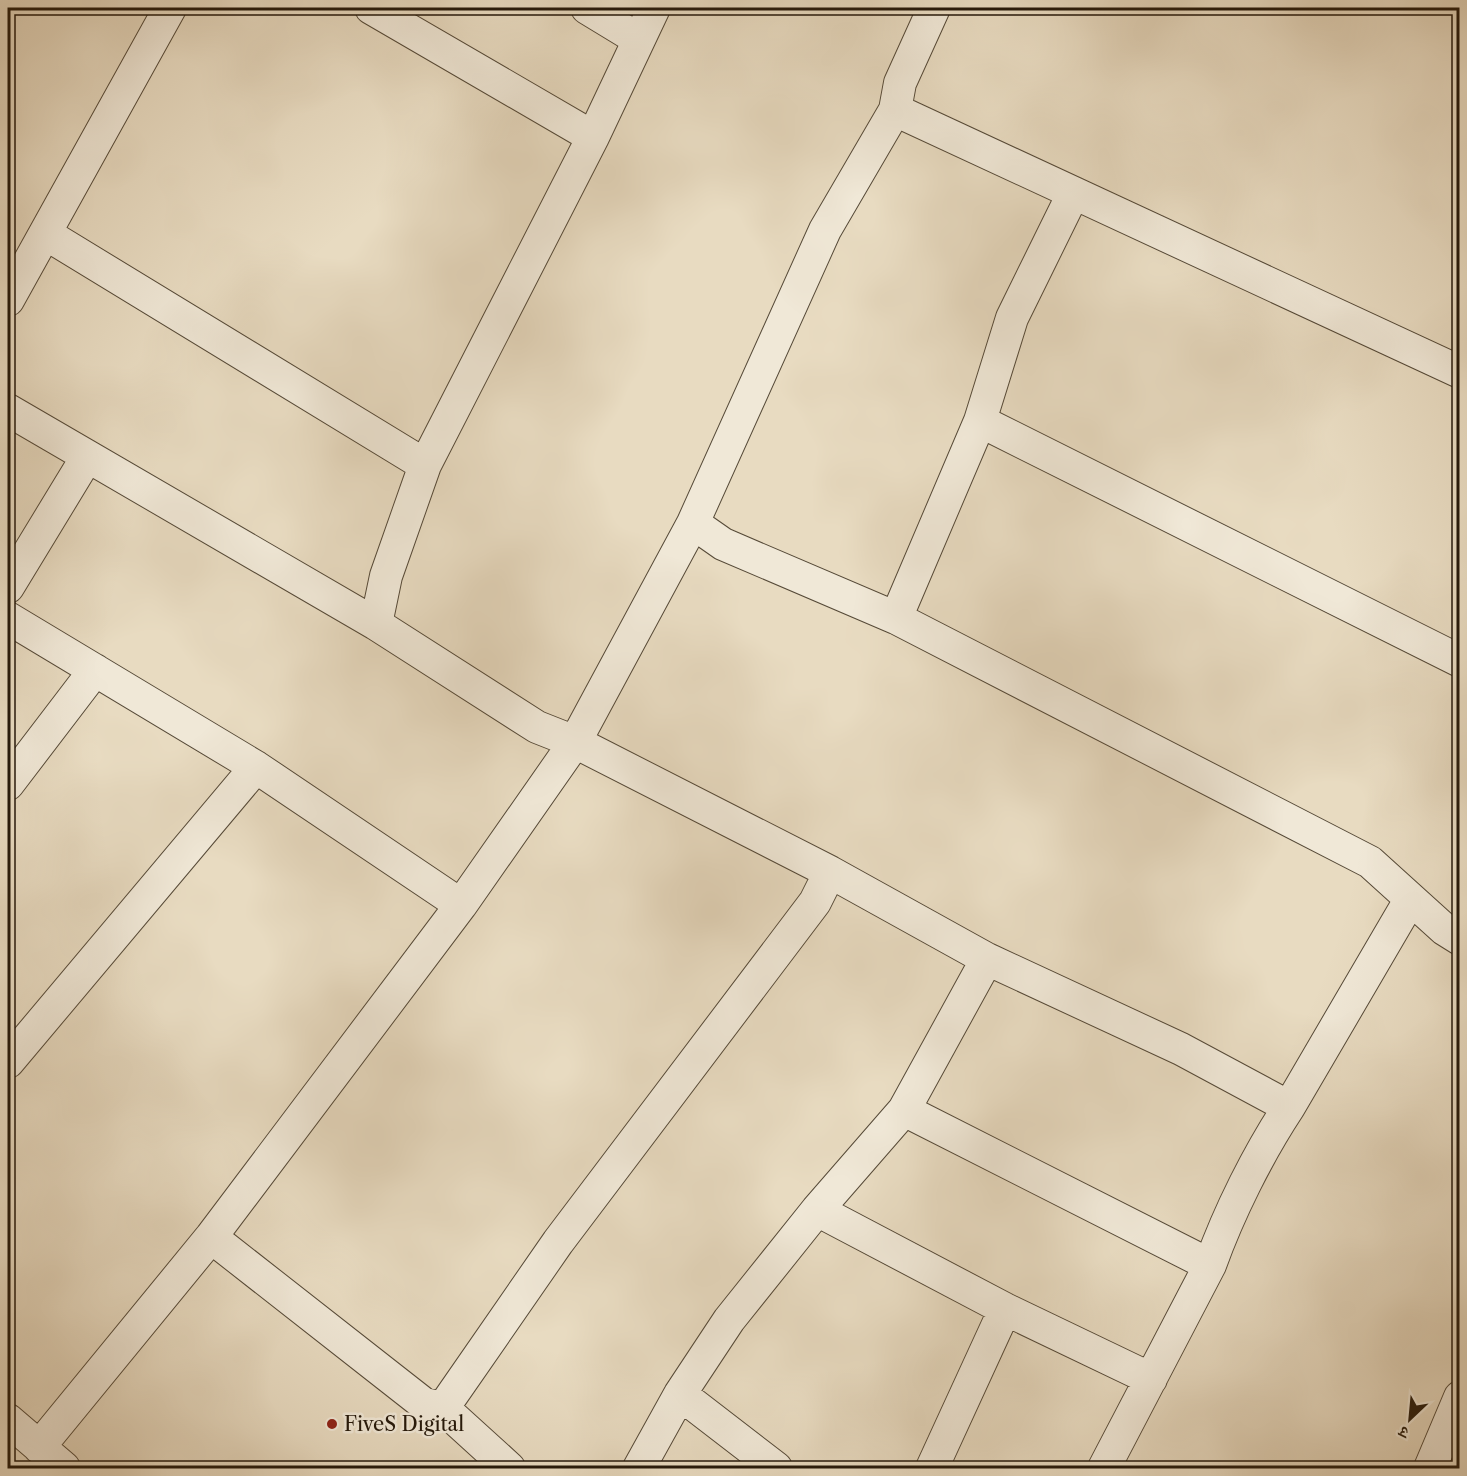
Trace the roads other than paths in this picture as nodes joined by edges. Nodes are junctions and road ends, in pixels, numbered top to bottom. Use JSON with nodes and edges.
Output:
{"nodes":[{"id":1,"x":170,"y":8,"type":"edge"},
{"id":2,"x":371,"y":8,"type":"edge"},
{"id":3,"x":587,"y":8,"type":"edge"},
{"id":4,"x":654,"y":8,"type":"edge"},
{"id":5,"x":934,"y":8,"type":"edge"},
{"id":6,"x":638,"y":39,"type":"junction"},
{"id":7,"x":895,"y":110,"type":"junction"},
{"id":8,"x":593,"y":137,"type":"junction"},
{"id":9,"x":1073,"y":194,"type":"junction"},
{"id":10,"x":46,"y":234,"type":"junction"},
{"id":11,"x":8,"y":300,"type":"edge"},
{"id":12,"x":1460,"y":372,"type":"edge"},
{"id":13,"x":8,"y":410,"type":"edge"},
{"id":14,"x":980,"y":421,"type":"junction"},
{"id":15,"x":87,"y":457,"type":"junction"},
{"id":16,"x":425,"y":465,"type":"junction"},
{"id":17,"x":693,"y":523,"type":"junction"},
{"id":18,"x":8,"y":587,"type":"edge"},
{"id":19,"x":8,"y":618,"type":"edge"},
{"id":20,"x":896,"y":618,"type":"junction"},
{"id":21,"x":376,"y":624,"type":"junction"},
{"id":22,"x":1460,"y":660,"type":"edge"},
{"id":23,"x":95,"y":670,"type":"junction"},
{"id":24,"x":575,"y":742,"type":"junction"},
{"id":25,"x":256,"y":767,"type":"junction"},
{"id":26,"x":11,"y":770,"type":"edge"},
{"id":27,"x":830,"y":872,"type":"junction"},
{"id":28,"x":1410,"y":900,"type":"junction"},
{"id":29,"x":461,"y":905,"type":"junction"},
{"id":30,"x":1460,"y":939,"type":"edge"},
{"id":31,"x":987,"y":959,"type":"junction"},
{"id":32,"x":8,"y":1062,"type":"edge"},
{"id":33,"x":1288,"y":1107,"type":"junction"},
{"id":34,"x":904,"y":1110,"type":"junction"},
{"id":35,"x":817,"y":1210,"type":"junction"},
{"id":36,"x":211,"y":1237,"type":"junction"},
{"id":37,"x":1210,"y":1265,"type":"junction"},
{"id":38,"x":1005,"y":1309,"type":"junction"},
{"id":39,"x":1151,"y":1379,"type":"junction"},
{"id":40,"x":680,"y":1394,"type":"junction"},
{"id":41,"x":1460,"y":1397,"type":"edge"},
{"id":42,"x":443,"y":1408,"type":"junction"},
{"id":43,"x":8,"y":1420,"type":"edge"},
{"id":44,"x":39,"y":1447,"type":"junction"},
{"id":45,"x":64,"y":1468,"type":"edge"},
{"id":46,"x":509,"y":1468,"type":"edge"},
{"id":47,"x":639,"y":1468,"type":"edge"},
{"id":48,"x":776,"y":1468,"type":"edge"},
{"id":49,"x":932,"y":1468,"type":"edge"},
{"id":50,"x":1104,"y":1468,"type":"edge"},
{"id":51,"x":1430,"y":1468,"type":"edge"}],
"edges":[{"from":1,"to":10,"type":"street"},
{"from":2,"to":8,"type":"street"},
{"from":3,"to":6,"type":"street"},
{"from":4,"to":6,"type":"street"},
{"from":5,"to":7,"type":"street"},
{"from":6,"to":8,"type":"street"},
{"from":7,"to":9,"type":"street"},
{"from":7,"to":17,"type":"street"},
{"from":8,"to":16,"type":"street"},
{"from":9,"to":12,"type":"street"},
{"from":9,"to":14,"type":"street"},
{"from":10,"to":11,"type":"street"},
{"from":10,"to":16,"type":"street"},
{"from":13,"to":15,"type":"street"},
{"from":14,"to":20,"type":"street"},
{"from":14,"to":22,"type":"street"},
{"from":15,"to":18,"type":"street"},
{"from":15,"to":21,"type":"street"},
{"from":16,"to":21,"type":"street"},
{"from":17,"to":20,"type":"street"},
{"from":17,"to":24,"type":"street"},
{"from":19,"to":23,"type":"street"},
{"from":20,"to":28,"type":"street"},
{"from":21,"to":24,"type":"street"},
{"from":23,"to":25,"type":"street"},
{"from":23,"to":26,"type":"street"},
{"from":24,"to":27,"type":"street"},
{"from":24,"to":29,"type":"street"},
{"from":25,"to":29,"type":"street"},
{"from":25,"to":32,"type":"street"},
{"from":27,"to":31,"type":"street"},
{"from":27,"to":42,"type":"street"},
{"from":28,"to":30,"type":"street"},
{"from":28,"to":33,"type":"street"},
{"from":29,"to":36,"type":"street"},
{"from":31,"to":33,"type":"street"},
{"from":31,"to":34,"type":"street"},
{"from":33,"to":37,"type":"street"},
{"from":34,"to":35,"type":"street"},
{"from":34,"to":37,"type":"street"},
{"from":35,"to":38,"type":"street"},
{"from":35,"to":40,"type":"street"},
{"from":36,"to":42,"type":"street"},
{"from":36,"to":44,"type":"street"},
{"from":37,"to":39,"type":"street"},
{"from":38,"to":39,"type":"street"},
{"from":38,"to":49,"type":"street"},
{"from":39,"to":50,"type":"street"},
{"from":40,"to":47,"type":"street"},
{"from":40,"to":48,"type":"street"},
{"from":41,"to":51,"type":"street"},
{"from":42,"to":46,"type":"street"},
{"from":43,"to":44,"type":"street"},
{"from":44,"to":45,"type":"street"}]}
